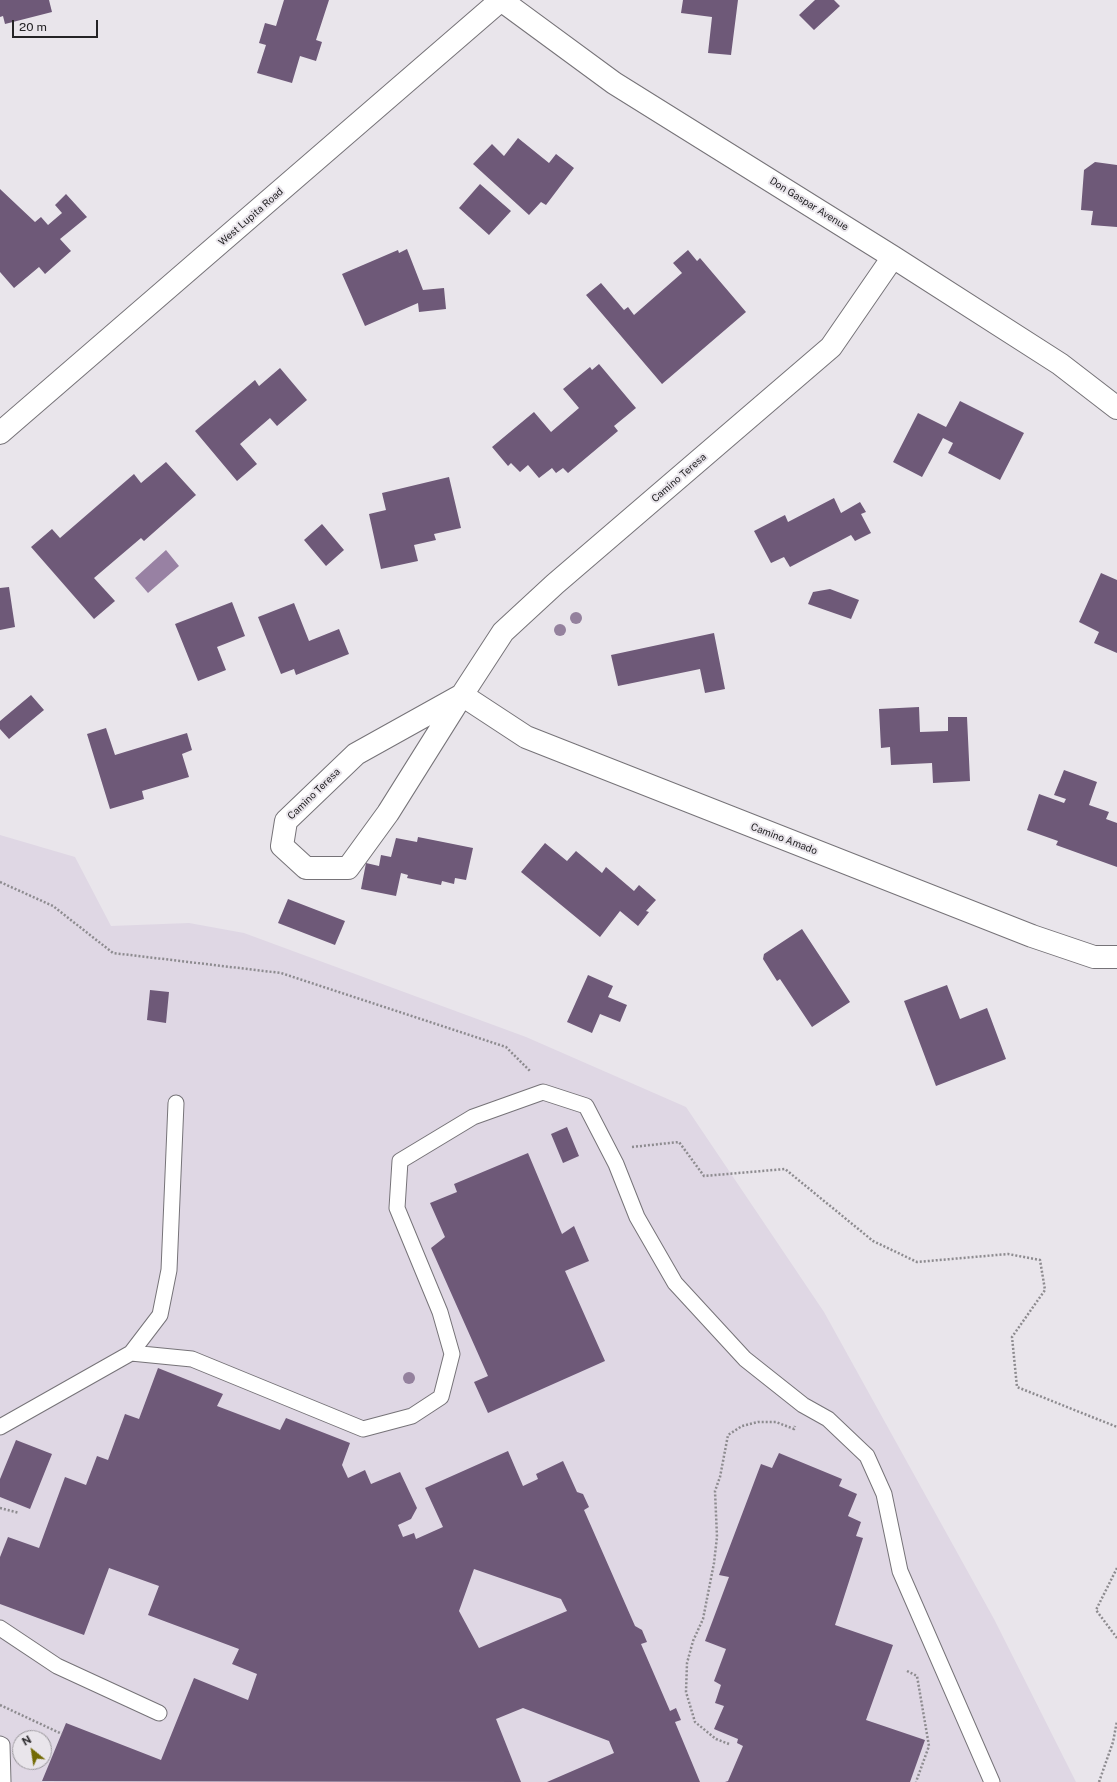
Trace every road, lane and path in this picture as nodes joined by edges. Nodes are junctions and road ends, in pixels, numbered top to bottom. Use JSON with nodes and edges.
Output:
{"nodes":[{"id":1,"x":501,"y":0,"type":"edge"},
{"id":2,"x":893,"y":257,"type":"junction"},
{"id":3,"x":1117,"y":408,"type":"edge"},
{"id":4,"x":0,"y":433,"type":"edge"},
{"id":5,"x":462,"y":695,"type":"junction"},
{"id":6,"x":1117,"y":957,"type":"edge"},
{"id":7,"x":176,"y":1103,"type":"dead end"},
{"id":8,"x":131,"y":1354,"type":"junction"},
{"id":9,"x":803,"y":1405,"type":"junction"},
{"id":10,"x":0,"y":1427,"type":"edge"},
{"id":11,"x":0,"y":1508,"type":"edge"},
{"id":12,"x":19,"y":1513,"type":"dead end"},
{"id":13,"x":1117,"y":1568,"type":"edge"},
{"id":14,"x":0,"y":1628,"type":"edge"},
{"id":15,"x":1117,"y":1638,"type":"edge"},
{"id":16,"x":907,"y":1671,"type":"dead end"},
{"id":17,"x":0,"y":1705,"type":"edge"},
{"id":18,"x":159,"y":1713,"type":"dead end"},
{"id":19,"x":1117,"y":1721,"type":"edge"},
{"id":20,"x":62,"y":1734,"type":"dead end"},
{"id":21,"x":0,"y":1744,"type":"edge"},
{"id":22,"x":729,"y":1744,"type":"dead end"},
{"id":23,"x":3,"y":1782,"type":"edge"},
{"id":24,"x":916,"y":1782,"type":"edge"},
{"id":25,"x":992,"y":1782,"type":"edge"},
{"id":26,"x":1099,"y":1782,"type":"edge"}],
"edges":[{"from":1,"to":2,"type":"street","name":"Don Gaspar Avenue"},
{"from":1,"to":4,"type":"street","name":"West Lupita Road"},
{"from":2,"to":3,"type":"street","name":"Don Gaspar Avenue"},
{"from":2,"to":5,"type":"street","name":"Camino Teresa"},
{"from":5,"to":5,"type":"street","name":"Camino Teresa"},
{"from":5,"to":6,"type":"street","name":"Camino Amado"},
{"from":7,"to":8,"type":"lane"},
{"from":8,"to":9,"type":"lane"},
{"from":8,"to":10,"type":"lane"},
{"from":9,"to":22,"type":"path"},
{"from":9,"to":25,"type":"lane"},
{"from":11,"to":12,"type":"path"},
{"from":13,"to":15,"type":"path"},
{"from":14,"to":18,"type":"lane"},
{"from":16,"to":24,"type":"path"},
{"from":17,"to":20,"type":"path"},
{"from":19,"to":26,"type":"path"},
{"from":21,"to":23,"type":"lane"}]}
